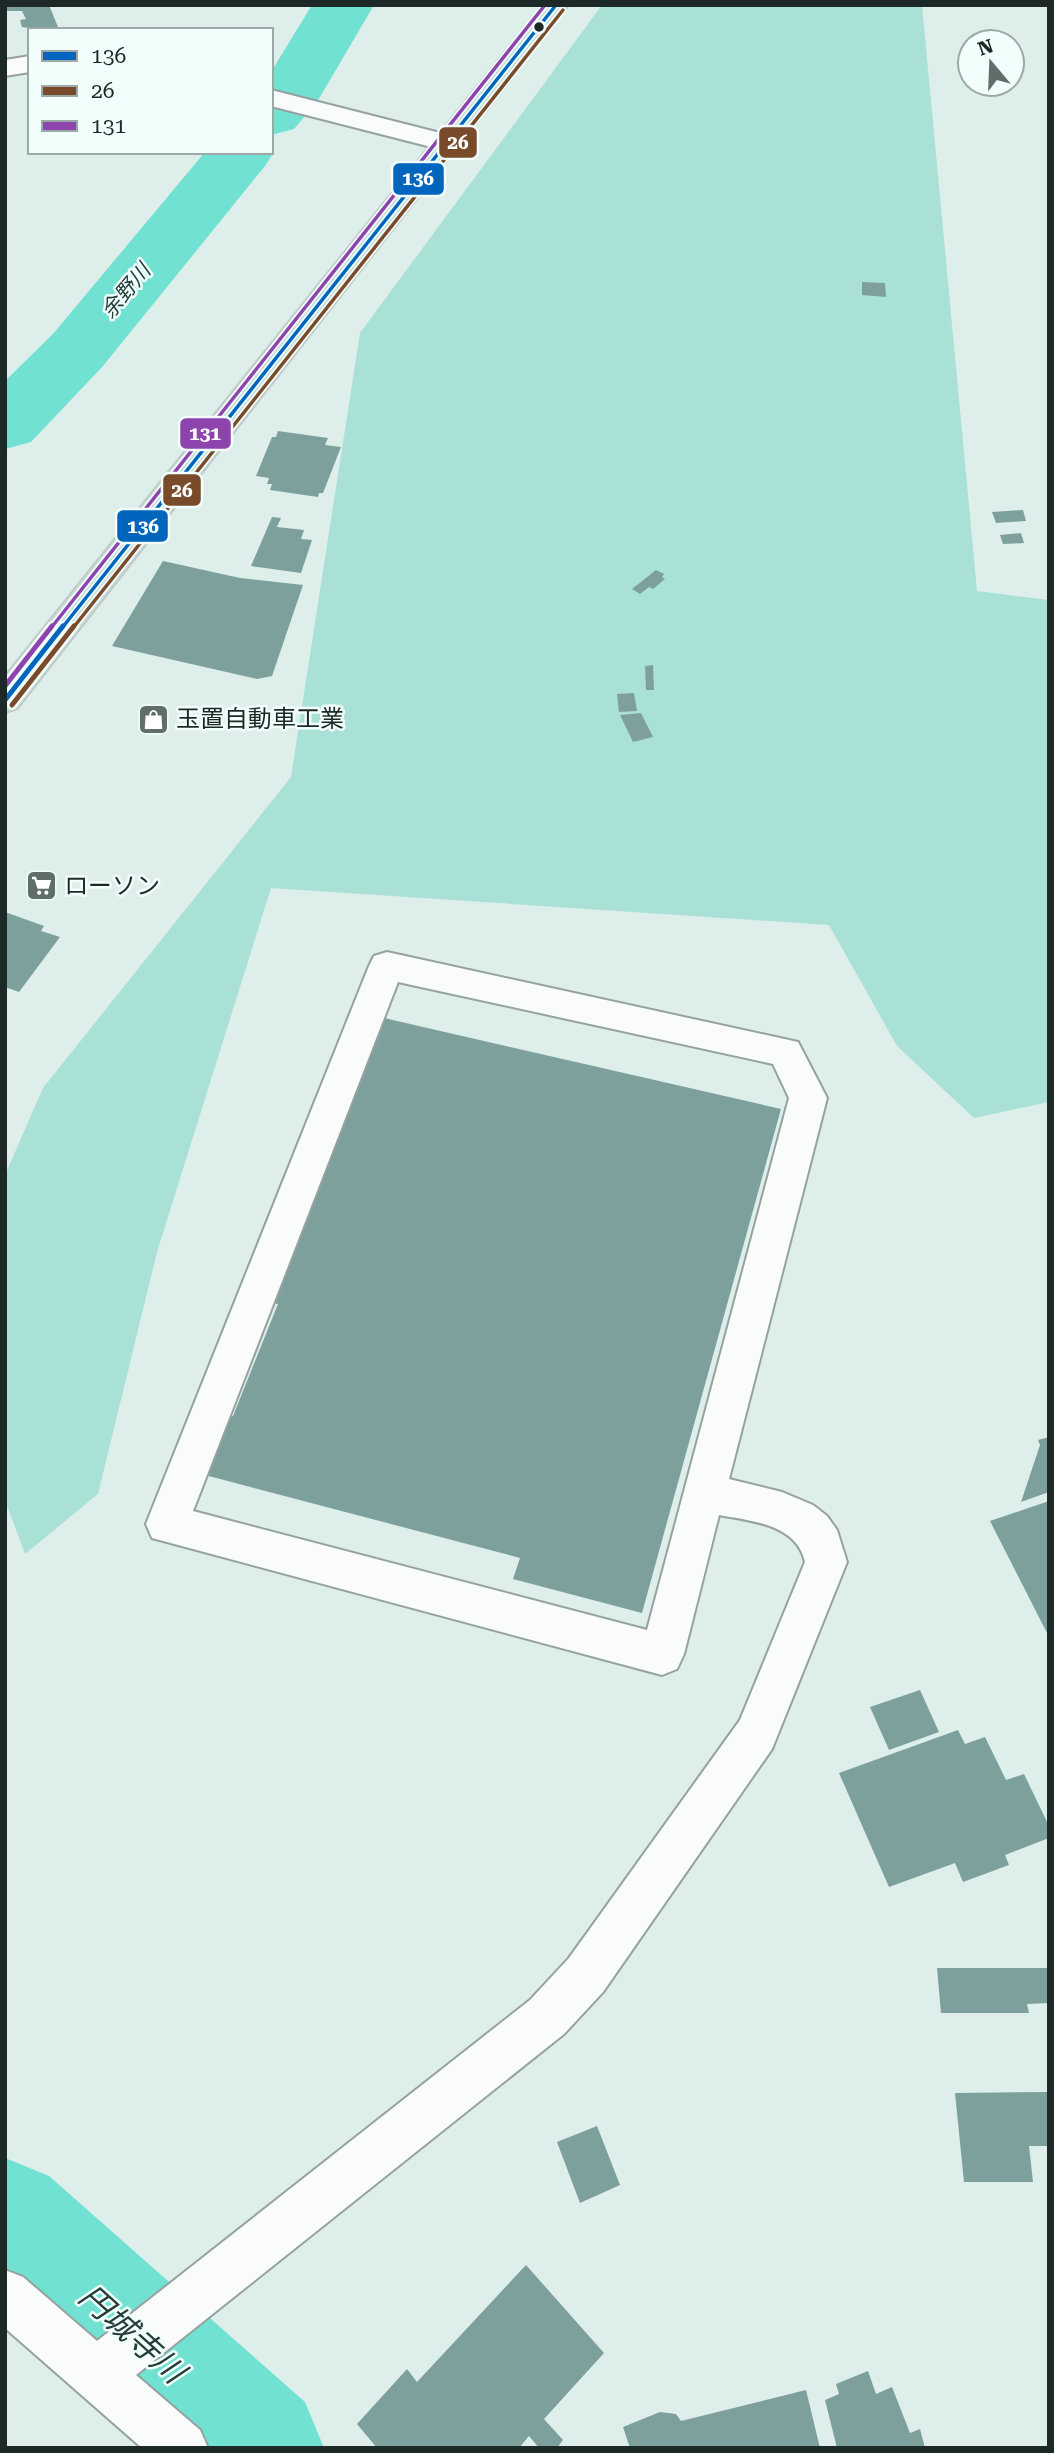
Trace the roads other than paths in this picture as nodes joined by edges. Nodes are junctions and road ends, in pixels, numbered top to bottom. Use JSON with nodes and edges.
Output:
{"nodes":[{"id":1,"x":556,"y":5,"type":"edge"},
{"id":2,"x":28,"y":64,"type":"edge"},
{"id":3,"x":5,"y":68,"type":"edge"},
{"id":4,"x":273,"y":98,"type":"edge"},
{"id":5,"x":447,"y":143,"type":"junction"},
{"id":6,"x":5,"y":700,"type":"edge"},
{"id":7,"x":707,"y":1493,"type":"junction"},
{"id":8,"x":5,"y":2295,"type":"edge"},
{"id":9,"x":96,"y":2374,"type":"junction"},
{"id":10,"x":182,"y":2448,"type":"edge"}],
"edges":[{"from":1,"to":5,"type":"highway"},
{"from":2,"to":3,"type":"street"},
{"from":4,"to":5,"type":"street"},
{"from":5,"to":6,"type":"highway"},
{"from":7,"to":7,"type":"street"},
{"from":7,"to":9,"type":"street"},
{"from":8,"to":9,"type":"street"},
{"from":9,"to":10,"type":"street"}]}
